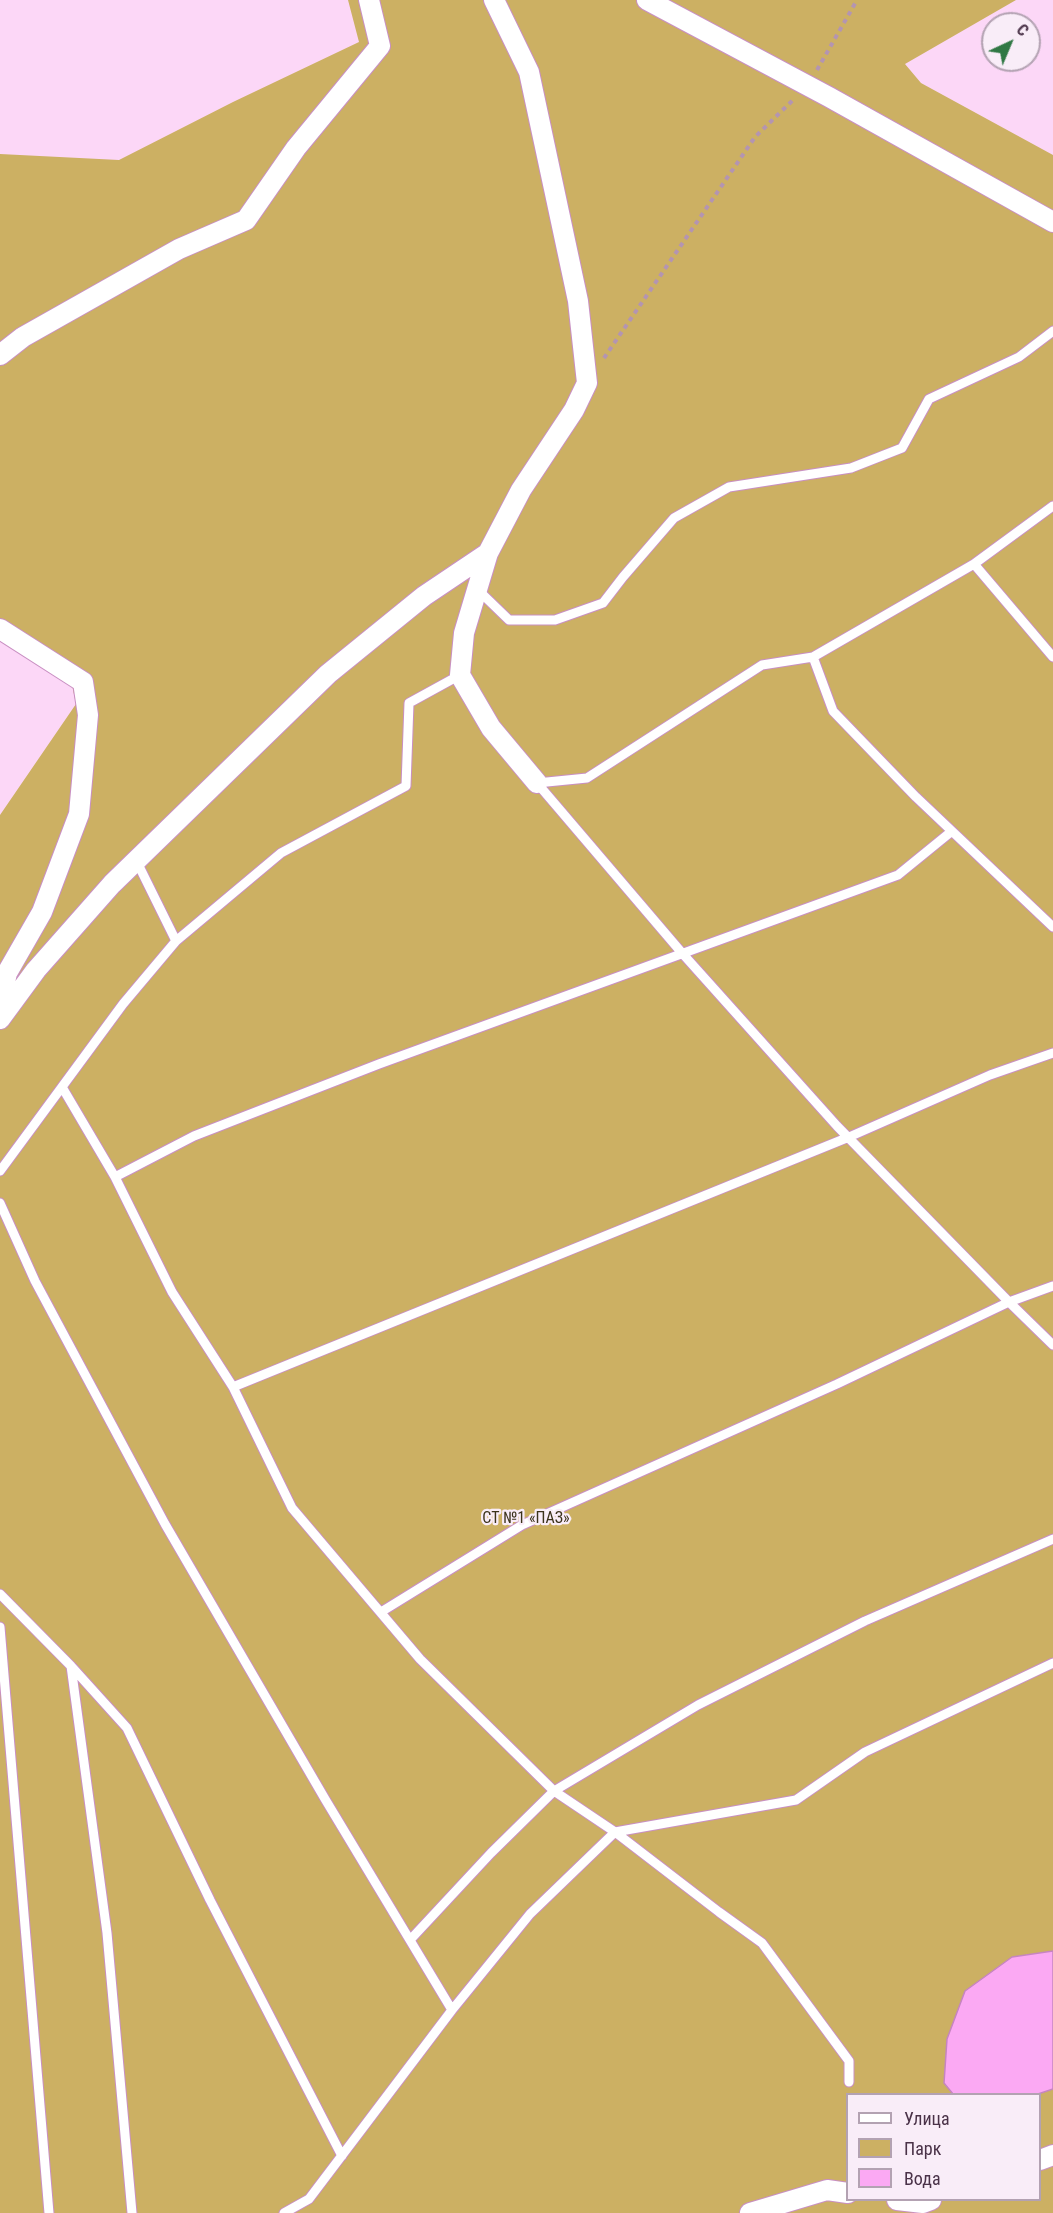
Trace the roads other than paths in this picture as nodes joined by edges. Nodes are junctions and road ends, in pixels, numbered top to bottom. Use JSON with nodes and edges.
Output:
{"nodes":[{"id":1,"x":369,"y":0,"type":"edge"},
{"id":2,"x":494,"y":0,"type":"edge"},
{"id":3,"x":647,"y":0,"type":"edge"},
{"id":4,"x":1053,"y":222,"type":"edge"},
{"id":5,"x":1053,"y":331,"type":"edge"},
{"id":6,"x":0,"y":355,"type":"edge"},
{"id":7,"x":1053,"y":506,"type":"edge"},
{"id":8,"x":488,"y":552,"type":"junction"},
{"id":9,"x":974,"y":564,"type":"junction"},
{"id":10,"x":477,"y":589,"type":"junction"},
{"id":11,"x":0,"y":629,"type":"edge"},
{"id":12,"x":813,"y":657,"type":"junction"},
{"id":13,"x":1053,"y":657,"type":"edge"},
{"id":14,"x":460,"y":675,"type":"junction"},
{"id":15,"x":537,"y":783,"type":"junction"},
{"id":16,"x":952,"y":831,"type":"junction"},
{"id":17,"x":136,"y":860,"type":"junction"},
{"id":18,"x":1053,"y":927,"type":"edge"},
{"id":19,"x":176,"y":941,"type":"junction"},
{"id":20,"x":682,"y":953,"type":"junction"},
{"id":21,"x":0,"y":1003,"type":"edge"},
{"id":22,"x":0,"y":1019,"type":"edge"},
{"id":23,"x":1053,"y":1053,"type":"edge"},
{"id":24,"x":62,"y":1087,"type":"junction"},
{"id":25,"x":849,"y":1137,"type":"junction"},
{"id":26,"x":0,"y":1171,"type":"edge"},
{"id":27,"x":115,"y":1177,"type":"junction"},
{"id":28,"x":0,"y":1203,"type":"edge"},
{"id":29,"x":1053,"y":1286,"type":"edge"},
{"id":30,"x":1009,"y":1302,"type":"junction"},
{"id":31,"x":1053,"y":1345,"type":"edge"},
{"id":32,"x":233,"y":1386,"type":"junction"},
{"id":33,"x":1053,"y":1539,"type":"edge"},
{"id":34,"x":0,"y":1594,"type":"edge"},
{"id":35,"x":381,"y":1612,"type":"junction"},
{"id":36,"x":0,"y":1627,"type":"edge"},
{"id":37,"x":1053,"y":1663,"type":"edge"},
{"id":38,"x":71,"y":1666,"type":"junction"},
{"id":39,"x":554,"y":1791,"type":"junction"},
{"id":40,"x":615,"y":1832,"type":"junction"},
{"id":41,"x":410,"y":1940,"type":"junction"},
{"id":42,"x":452,"y":2010,"type":"junction"},
{"id":43,"x":849,"y":2082,"type":"dead end"},
{"id":44,"x":342,"y":2156,"type":"junction"},
{"id":45,"x":846,"y":2193,"type":"edge"},
{"id":46,"x":910,"y":2201,"type":"edge"},
{"id":47,"x":927,"y":2201,"type":"edge"},
{"id":48,"x":49,"y":2213,"type":"edge"},
{"id":49,"x":132,"y":2213,"type":"edge"},
{"id":50,"x":284,"y":2213,"type":"edge"},
{"id":51,"x":750,"y":2213,"type":"edge"}],
"edges":[{"from":1,"to":6,"type":"street"},
{"from":2,"to":8,"type":"street"},
{"from":3,"to":4,"type":"street"},
{"from":5,"to":10,"type":"lane"},
{"from":7,"to":9,"type":"lane"},
{"from":8,"to":10,"type":"street"},
{"from":8,"to":17,"type":"street"},
{"from":9,"to":12,"type":"lane"},
{"from":9,"to":13,"type":"lane"},
{"from":10,"to":14,"type":"street"},
{"from":11,"to":21,"type":"street"},
{"from":12,"to":15,"type":"lane"},
{"from":12,"to":16,"type":"lane"},
{"from":14,"to":15,"type":"street"},
{"from":14,"to":19,"type":"lane"},
{"from":15,"to":20,"type":"lane"},
{"from":16,"to":18,"type":"lane"},
{"from":16,"to":20,"type":"lane"},
{"from":17,"to":19,"type":"lane"},
{"from":17,"to":22,"type":"street"},
{"from":19,"to":24,"type":"lane"},
{"from":20,"to":25,"type":"lane"},
{"from":20,"to":27,"type":"lane"},
{"from":23,"to":25,"type":"lane"},
{"from":24,"to":26,"type":"lane"},
{"from":24,"to":27,"type":"lane"},
{"from":25,"to":30,"type":"lane"},
{"from":25,"to":32,"type":"lane"},
{"from":27,"to":32,"type":"lane"},
{"from":28,"to":41,"type":"lane"},
{"from":29,"to":30,"type":"lane"},
{"from":30,"to":31,"type":"lane"},
{"from":30,"to":35,"type":"lane"},
{"from":32,"to":35,"type":"lane"},
{"from":33,"to":39,"type":"lane"},
{"from":34,"to":38,"type":"lane"},
{"from":35,"to":39,"type":"lane"},
{"from":36,"to":48,"type":"lane"},
{"from":37,"to":40,"type":"lane"},
{"from":38,"to":44,"type":"lane"},
{"from":38,"to":49,"type":"lane"},
{"from":39,"to":40,"type":"lane"},
{"from":39,"to":41,"type":"lane"},
{"from":40,"to":42,"type":"lane"},
{"from":40,"to":43,"type":"lane"},
{"from":41,"to":42,"type":"lane"},
{"from":42,"to":44,"type":"lane"},
{"from":44,"to":50,"type":"lane"},
{"from":45,"to":51,"type":"street"},
{"from":46,"to":47,"type":"street"}]}
